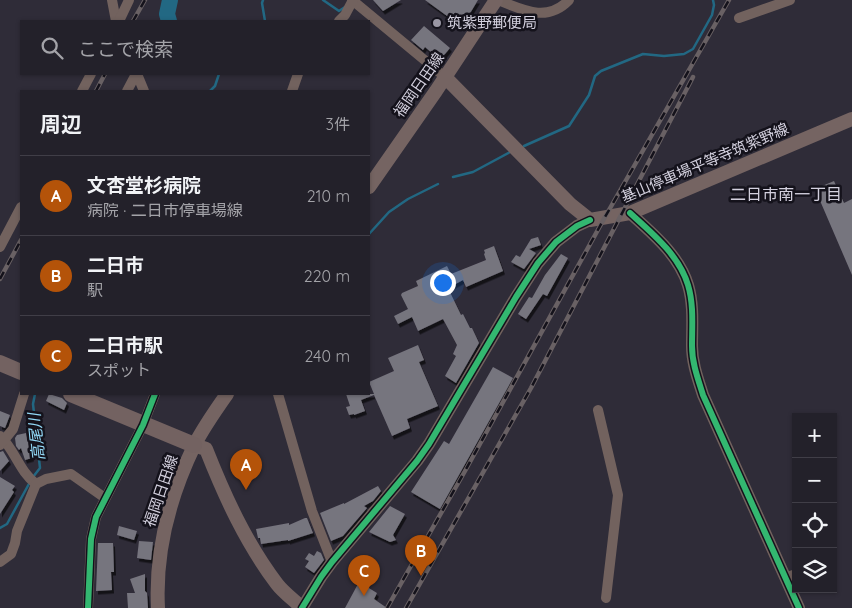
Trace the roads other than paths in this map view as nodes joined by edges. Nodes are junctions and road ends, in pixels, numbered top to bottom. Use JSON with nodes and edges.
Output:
{"nodes":[{"id":1,"x":112,"y":0,"type":"edge"},
{"id":2,"x":130,"y":0,"type":"edge"},
{"id":3,"x":353,"y":0,"type":"edge"},
{"id":4,"x":497,"y":0,"type":"edge"},
{"id":5,"x":568,"y":0,"type":"edge"},
{"id":6,"x":790,"y":0,"type":"edge"},
{"id":7,"x":739,"y":18,"type":"dead end"},
{"id":8,"x":117,"y":20,"type":"edge"},
{"id":9,"x":118,"y":20,"type":"edge"},
{"id":10,"x":341,"y":20,"type":"edge"},
{"id":11,"x":90,"y":75,"type":"edge"},
{"id":12,"x":136,"y":75,"type":"edge"},
{"id":13,"x":137,"y":75,"type":"edge"},
{"id":14,"x":298,"y":75,"type":"edge"},
{"id":15,"x":445,"y":77,"type":"junction"},
{"id":16,"x":83,"y":90,"type":"edge"},
{"id":17,"x":128,"y":90,"type":"edge"},
{"id":18,"x":144,"y":90,"type":"edge"},
{"id":19,"x":292,"y":90,"type":"edge"},
{"id":20,"x":852,"y":119,"type":"edge"},
{"id":21,"x":370,"y":186,"type":"edge"},
{"id":22,"x":20,"y":209,"type":"edge"},
{"id":23,"x":630,"y":213,"type":"junction"},
{"id":24,"x":590,"y":220,"type":"junction"},
{"id":25,"x":0,"y":247,"type":"edge"},
{"id":26,"x":0,"y":363,"type":"edge"},
{"id":27,"x":20,"y":372,"type":"edge"},
{"id":28,"x":24,"y":395,"type":"edge"},
{"id":29,"x":73,"y":395,"type":"edge"},
{"id":30,"x":155,"y":395,"type":"edge"},
{"id":31,"x":225,"y":395,"type":"edge"},
{"id":32,"x":278,"y":395,"type":"edge"},
{"id":33,"x":598,"y":410,"type":"dead end"},
{"id":34,"x":143,"y":425,"type":"junction"},
{"id":35,"x":2,"y":440,"type":"edge"},
{"id":36,"x":194,"y":445,"type":"junction"},
{"id":37,"x":32,"y":481,"type":"junction"},
{"id":38,"x":105,"y":498,"type":"junction"},
{"id":39,"x":0,"y":562,"type":"edge"},
{"id":40,"x":332,"y":562,"type":"junction"},
{"id":41,"x":790,"y":576,"type":"edge"},
{"id":42,"x":794,"y":593,"type":"edge"},
{"id":43,"x":606,"y":598,"type":"dead end"},
{"id":44,"x":88,"y":608,"type":"edge"},
{"id":45,"x":158,"y":608,"type":"edge"},
{"id":46,"x":302,"y":608,"type":"edge"},
{"id":47,"x":799,"y":608,"type":"edge"}],
"edges":[{"from":1,"to":8,"type":"street"},
{"from":2,"to":9,"type":"street"},
{"from":3,"to":10,"type":"street"},
{"from":3,"to":15,"type":"street"},
{"from":4,"to":5,"type":"street"},
{"from":4,"to":15,"type":"main road","name":"福岡日田線"},
{"from":6,"to":7,"type":"street"},
{"from":11,"to":16,"type":"street"},
{"from":12,"to":17,"type":"street"},
{"from":13,"to":18,"type":"street"},
{"from":14,"to":19,"type":"street"},
{"from":15,"to":21,"type":"main road","name":"福岡日田線"},
{"from":15,"to":24,"type":"main road"},
{"from":20,"to":23,"type":"main road","name":"基山停車場平等寺筑紫野線"},
{"from":22,"to":25,"type":"street"},
{"from":23,"to":24,"type":"main road","name":"基山停車場平等寺筑紫野線"},
{"from":23,"to":41,"type":"street"},
{"from":24,"to":40,"type":"street"},
{"from":26,"to":27,"type":"main road"},
{"from":28,"to":35,"type":"street"},
{"from":29,"to":34,"type":"main road"},
{"from":30,"to":34,"type":"street"},
{"from":31,"to":36,"type":"main road","name":"福岡日田線"},
{"from":32,"to":40,"type":"street"},
{"from":33,"to":43,"type":"street"},
{"from":34,"to":36,"type":"main road"},
{"from":34,"to":38,"type":"street"},
{"from":35,"to":37,"type":"street"},
{"from":36,"to":45,"type":"main road","name":"福岡日田線"},
{"from":36,"to":46,"type":"main road"},
{"from":37,"to":38,"type":"street"},
{"from":37,"to":39,"type":"street"},
{"from":38,"to":44,"type":"street"},
{"from":40,"to":46,"type":"street"},
{"from":42,"to":47,"type":"street"}]}
